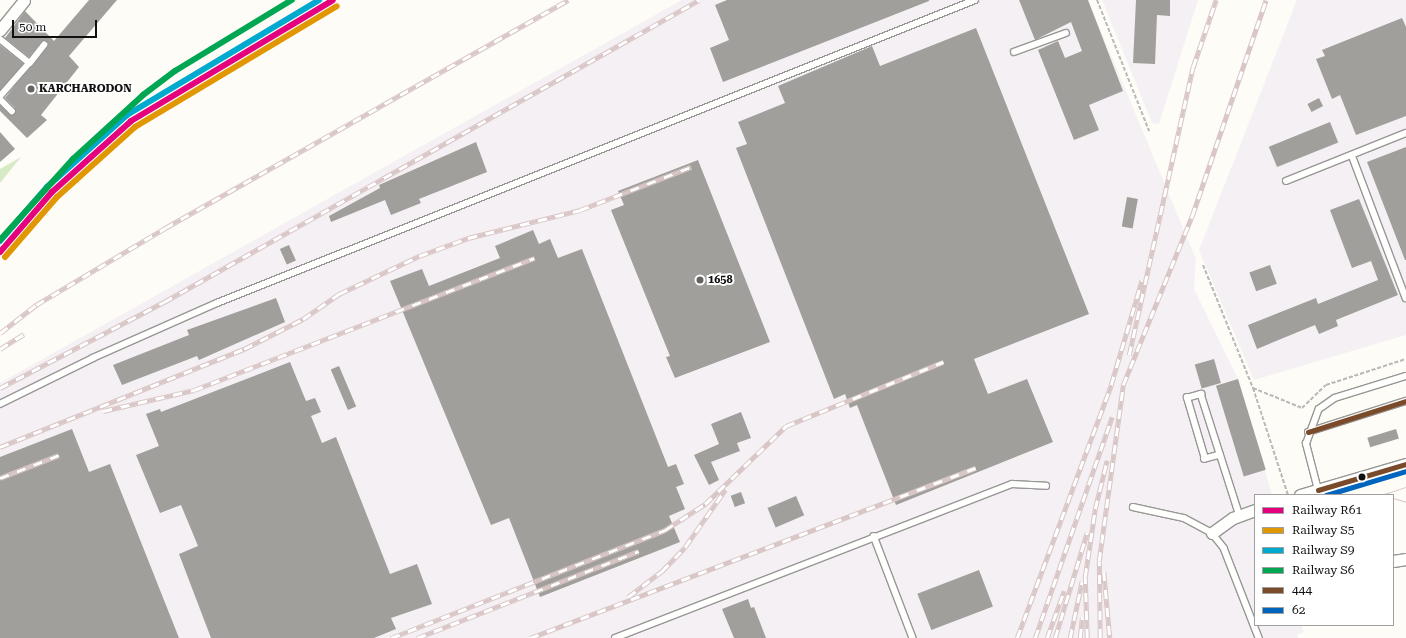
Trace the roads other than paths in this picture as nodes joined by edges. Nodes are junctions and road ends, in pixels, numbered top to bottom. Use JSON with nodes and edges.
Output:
{"nodes":[{"id":1,"x":24,"y":0,"type":"edge"},
{"id":2,"x":975,"y":0,"type":"edge"},
{"id":3,"x":0,"y":30,"type":"edge"},
{"id":4,"x":1066,"y":33,"type":"dead end"},
{"id":5,"x":0,"y":39,"type":"edge"},
{"id":6,"x":44,"y":45,"type":"dead end"},
{"id":7,"x":1014,"y":52,"type":"dead end"},
{"id":8,"x":30,"y":63,"type":"junction"},
{"id":9,"x":0,"y":98,"type":"edge"},
{"id":10,"x":12,"y":111,"type":"dead end"},
{"id":11,"x":1406,"y":133,"type":"edge"},
{"id":12,"x":1352,"y":155,"type":"junction"},
{"id":13,"x":1286,"y":181,"type":"dead end"},
{"id":14,"x":1406,"y":298,"type":"edge"},
{"id":15,"x":1406,"y":376,"type":"edge"},
{"id":16,"x":1406,"y":401,"type":"edge"},
{"id":17,"x":0,"y":404,"type":"edge"},
{"id":18,"x":1308,"y":432,"type":"junction"},
{"id":19,"x":1220,"y":455,"type":"junction"},
{"id":20,"x":1406,"y":464,"type":"edge"},
{"id":21,"x":1046,"y":486,"type":"dead end"},
{"id":22,"x":1318,"y":490,"type":"junction"},
{"id":23,"x":1304,"y":494,"type":"edge"},
{"id":24,"x":1133,"y":507,"type":"dead end"},
{"id":25,"x":1254,"y":510,"type":"edge"},
{"id":26,"x":1240,"y":516,"type":"junction"},
{"id":27,"x":1212,"y":533,"type":"junction"},
{"id":28,"x":874,"y":536,"type":"junction"},
{"id":29,"x":1406,"y":559,"type":"edge"},
{"id":30,"x":1394,"y":561,"type":"edge"},
{"id":31,"x":1254,"y":625,"type":"edge"},
{"id":32,"x":1254,"y":626,"type":"edge"},
{"id":33,"x":615,"y":638,"type":"edge"},
{"id":34,"x":913,"y":638,"type":"edge"},
{"id":35,"x":1259,"y":638,"type":"edge"}],
"edges":[{"from":1,"to":3,"type":"street"},
{"from":2,"to":17,"type":"lane"},
{"from":4,"to":7,"type":"lane"},
{"from":5,"to":8,"type":"lane"},
{"from":6,"to":8,"type":"lane"},
{"from":8,"to":9,"type":"lane"},
{"from":9,"to":10,"type":"lane"},
{"from":11,"to":12,"type":"lane"},
{"from":12,"to":13,"type":"lane"},
{"from":12,"to":14,"type":"lane"},
{"from":15,"to":18,"type":"lane"},
{"from":16,"to":18,"type":"lane"},
{"from":18,"to":22,"type":"lane"},
{"from":19,"to":19,"type":"lane"},
{"from":19,"to":26,"type":"lane"},
{"from":20,"to":22,"type":"street"},
{"from":21,"to":28,"type":"lane"},
{"from":22,"to":23,"type":"street"},
{"from":24,"to":27,"type":"lane"},
{"from":25,"to":26,"type":"street"},
{"from":26,"to":27,"type":"street"},
{"from":27,"to":31,"type":"lane"},
{"from":28,"to":33,"type":"lane"},
{"from":28,"to":34,"type":"lane"},
{"from":29,"to":30,"type":"street"},
{"from":32,"to":35,"type":"lane"}]}
